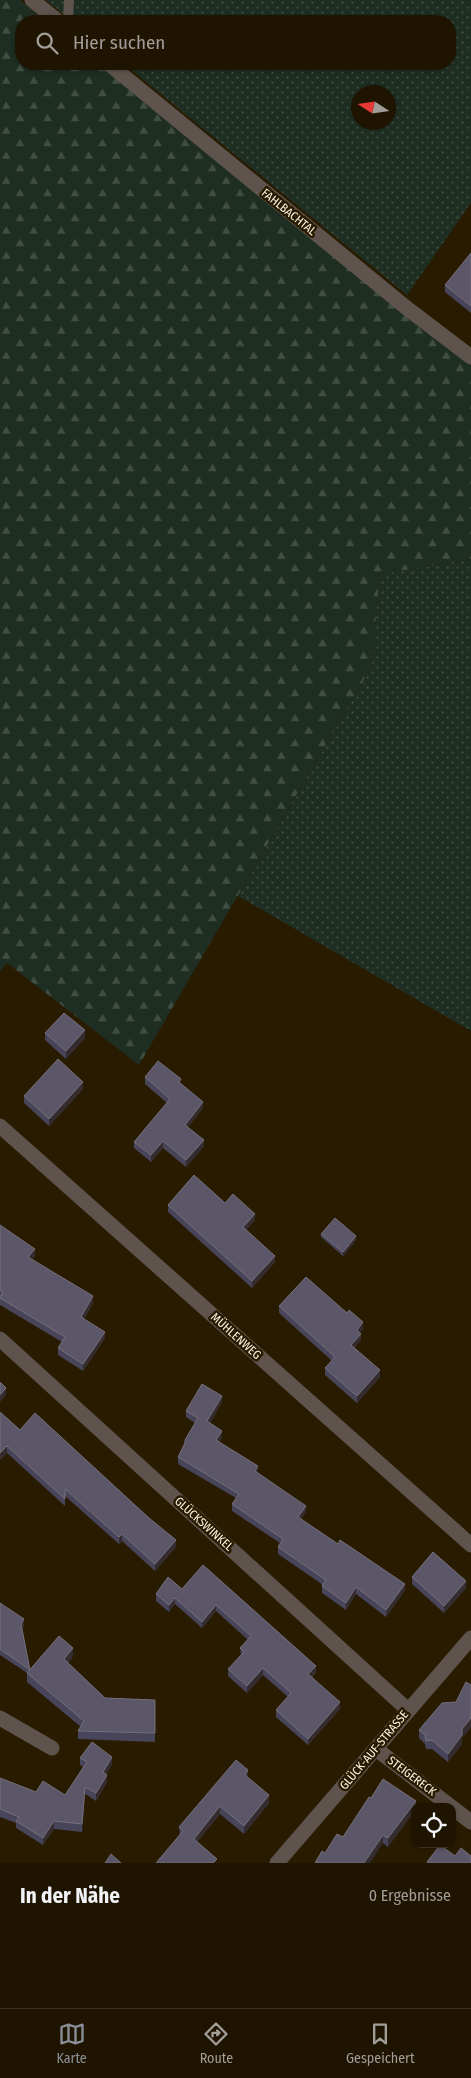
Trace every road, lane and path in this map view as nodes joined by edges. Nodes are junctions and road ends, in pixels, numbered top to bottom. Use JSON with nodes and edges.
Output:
{"nodes":[{"id":1,"x":32,"y":0,"type":"edge"},
{"id":2,"x":69,"y":0,"type":"edge"},
{"id":3,"x":51,"y":15,"type":"edge"},
{"id":4,"x":68,"y":15,"type":"edge"},
{"id":5,"x":116,"y":70,"type":"edge"},
{"id":6,"x":471,"y":357,"type":"edge"},
{"id":7,"x":0,"y":1126,"type":"edge"},
{"id":8,"x":0,"y":1339,"type":"edge"},
{"id":9,"x":471,"y":1545,"type":"edge"},
{"id":10,"x":471,"y":1638,"type":"edge"},
{"id":11,"x":408,"y":1710,"type":"junction"},
{"id":12,"x":0,"y":1718,"type":"edge"},
{"id":13,"x":52,"y":1748,"type":"dead end"},
{"id":14,"x":376,"y":1749,"type":"junction"},
{"id":15,"x":471,"y":1822,"type":"edge"},
{"id":16,"x":277,"y":1863,"type":"edge"}],
"edges":[{"from":1,"to":3,"type":"street"},
{"from":2,"to":4,"type":"lane"},
{"from":5,"to":6,"type":"street","name":"FAHLBACHTAL"},
{"from":7,"to":9,"type":"street","name":"MÜHLENWEG"},
{"from":8,"to":11,"type":"street","name":"GLÜCKSWINKEL"},
{"from":10,"to":11,"type":"street","name":"GLÜCK-AUF-STRASSE"},
{"from":11,"to":14,"type":"street","name":"GLÜCK-AUF-STRASSE"},
{"from":12,"to":13,"type":"street"},
{"from":14,"to":15,"type":"street","name":"STEIGERECK"},
{"from":14,"to":16,"type":"street","name":"GLÜCK-AUF-STRASSE"}]}
